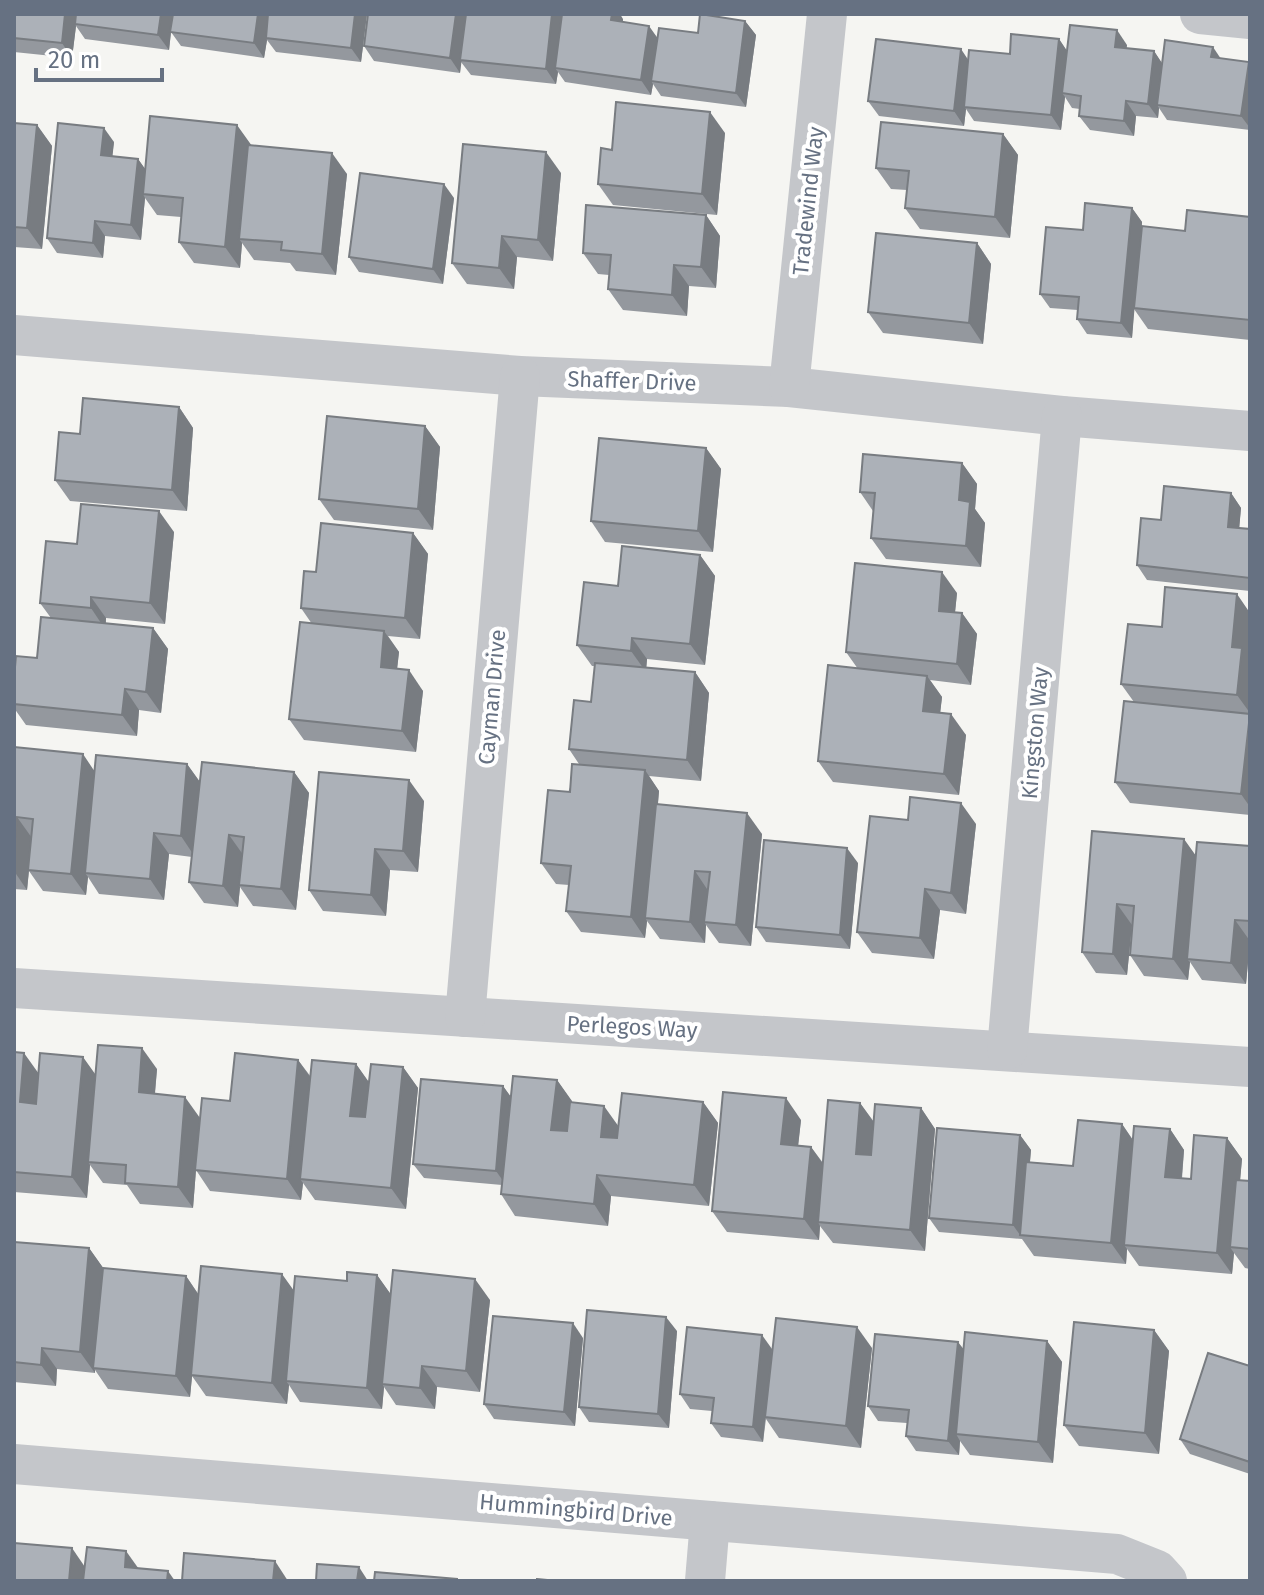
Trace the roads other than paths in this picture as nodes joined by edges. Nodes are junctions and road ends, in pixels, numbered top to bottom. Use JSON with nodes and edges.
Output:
{"nodes":[{"id":1,"x":827,"y":14,"type":"edge"},
{"id":2,"x":1200,"y":14,"type":"edge"},
{"id":3,"x":1250,"y":19,"type":"edge"},
{"id":4,"x":14,"y":335,"type":"edge"},
{"id":5,"x":520,"y":376,"type":"junction"},
{"id":6,"x":789,"y":387,"type":"junction"},
{"id":7,"x":1062,"y":416,"type":"junction"},
{"id":8,"x":1250,"y":431,"type":"edge"},
{"id":9,"x":14,"y":988,"type":"edge"},
{"id":10,"x":465,"y":1017,"type":"junction"},
{"id":11,"x":1007,"y":1050,"type":"junction"},
{"id":12,"x":1250,"y":1067,"type":"edge"},
{"id":13,"x":14,"y":1464,"type":"edge"},
{"id":14,"x":710,"y":1521,"type":"junction"},
{"id":15,"x":1152,"y":1571,"type":"edge"},
{"id":16,"x":705,"y":1581,"type":"edge"}],
"edges":[{"from":1,"to":6,"type":"street","name":"Tradewind Way"},
{"from":2,"to":3,"type":"street"},
{"from":4,"to":5,"type":"street","name":"Shaffer Drive"},
{"from":5,"to":6,"type":"street","name":"Shaffer Drive"},
{"from":5,"to":10,"type":"street","name":"Cayman Drive"},
{"from":6,"to":7,"type":"street","name":"Shaffer Drive"},
{"from":7,"to":8,"type":"street","name":"Shaffer Drive"},
{"from":7,"to":11,"type":"street","name":"Kingston Way"},
{"from":9,"to":10,"type":"street","name":"Perlegos Way"},
{"from":10,"to":11,"type":"street","name":"Perlegos Way"},
{"from":11,"to":12,"type":"street","name":"Perlegos Way"},
{"from":13,"to":14,"type":"street","name":"Hummingbird Drive"},
{"from":14,"to":15,"type":"street","name":"Hummingbird Drive"},
{"from":14,"to":16,"type":"street"}]}
